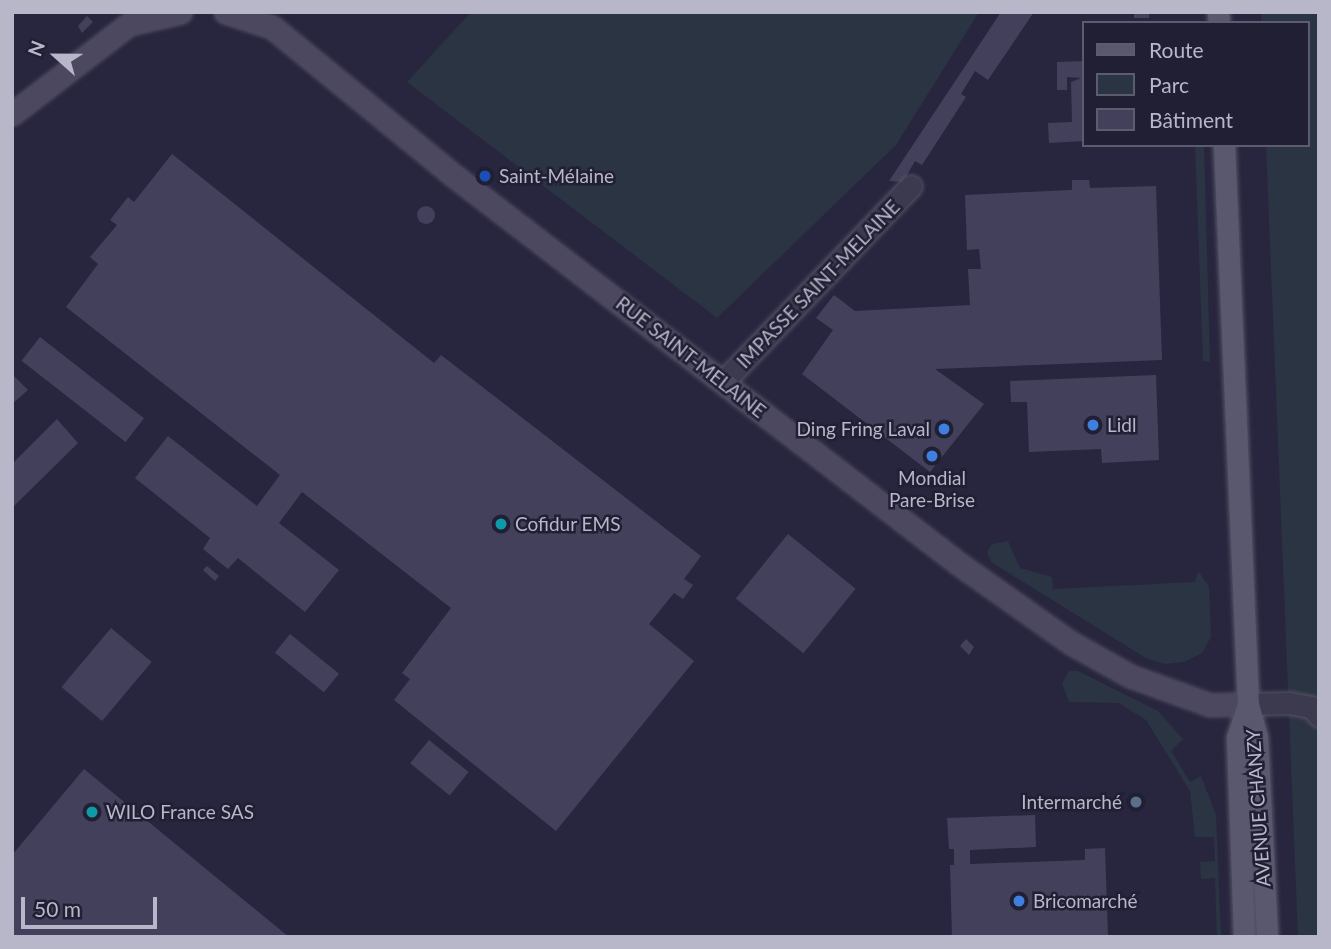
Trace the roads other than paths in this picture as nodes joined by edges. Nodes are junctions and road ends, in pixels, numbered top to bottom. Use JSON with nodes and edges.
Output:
{"nodes":[{"id":1,"x":181,"y":12,"type":"edge"},
{"id":2,"x":225,"y":12,"type":"edge"},
{"id":3,"x":12,"y":114,"type":"edge"},
{"id":4,"x":1224,"y":147,"type":"edge"},
{"id":5,"x":911,"y":186,"type":"dead end"},
{"id":6,"x":724,"y":381,"type":"junction"},
{"id":7,"x":1248,"y":704,"type":"junction"},
{"id":8,"x":1319,"y":716,"type":"edge"},
{"id":9,"x":1244,"y":937,"type":"edge"},
{"id":10,"x":1267,"y":937,"type":"edge"}],
"edges":[{"from":1,"to":3,"type":"main road"},
{"from":2,"to":6,"type":"main road","name":"RUE SAINT-MELAINE"},
{"from":4,"to":7,"type":"main road"},
{"from":5,"to":6,"type":"street","name":"IMPASSE SAINT-MELAINE"},
{"from":6,"to":7,"type":"main road","name":"RUE SAINT-MELAINE"},
{"from":7,"to":8,"type":"street"},
{"from":7,"to":9,"type":"main road","name":"AVENUE CHANZY"},
{"from":7,"to":10,"type":"main road","name":"AVENUE CHANZY"}]}
